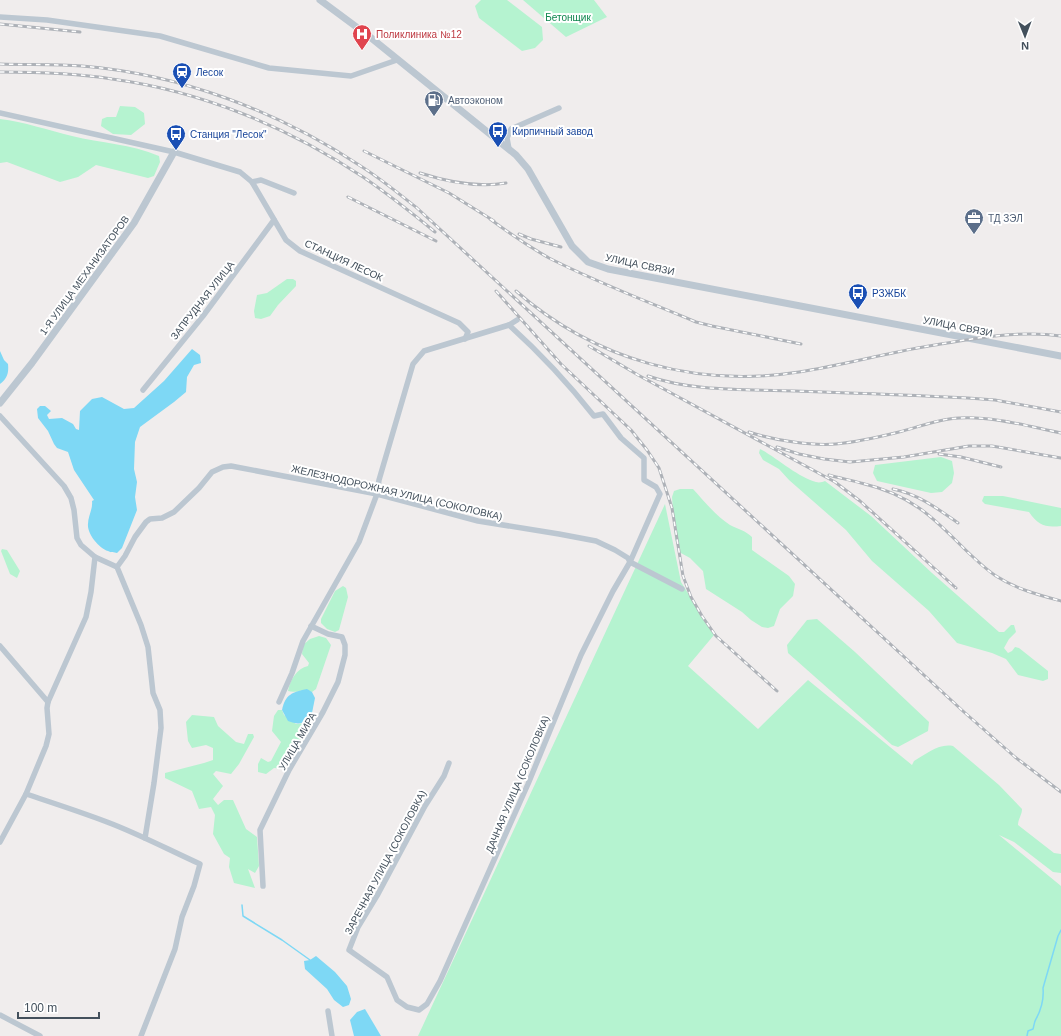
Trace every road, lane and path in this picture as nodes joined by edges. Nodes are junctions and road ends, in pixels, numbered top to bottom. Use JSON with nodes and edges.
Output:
{"nodes":[{"id":1,"x":320,"y":0,"type":"edge"},
{"id":2,"x":0,"y":17,"type":"edge"},
{"id":3,"x":397,"y":60,"type":"junction"},
{"id":4,"x":559,"y":108,"type":"dead end"},
{"id":5,"x":0,"y":113,"type":"edge"},
{"id":6,"x":509,"y":149,"type":"junction"},
{"id":7,"x":174,"y":152,"type":"junction"},
{"id":8,"x":252,"y":182,"type":"junction"},
{"id":9,"x":294,"y":193,"type":"dead end"},
{"id":10,"x":274,"y":220,"type":"junction"},
{"id":11,"x":517,"y":320,"type":"dead end"},
{"id":12,"x":509,"y":325,"type":"junction"},
{"id":13,"x":465,"y":339,"type":"junction"},
{"id":14,"x":1061,"y":356,"type":"edge"},
{"id":15,"x":143,"y":390,"type":"dead end"},
{"id":16,"x":0,"y":403,"type":"edge"},
{"id":17,"x":0,"y":416,"type":"edge"},
{"id":18,"x":377,"y":494,"type":"junction"},
{"id":19,"x":95,"y":557,"type":"junction"},
{"id":20,"x":630,"y":562,"type":"junction"},
{"id":21,"x":117,"y":567,"type":"junction"},
{"id":22,"x":682,"y":589,"type":"dead end"},
{"id":23,"x":311,"y":626,"type":"junction"},
{"id":24,"x":0,"y":646,"type":"edge"},
{"id":25,"x":48,"y":702,"type":"junction"},
{"id":26,"x":279,"y":702,"type":"dead end"},
{"id":27,"x":449,"y":763,"type":"dead end"},
{"id":28,"x":26,"y":794,"type":"junction"},
{"id":29,"x":145,"y":838,"type":"junction"},
{"id":30,"x":0,"y":842,"type":"edge"},
{"id":31,"x":263,"y":886,"type":"dead end"},
{"id":32,"x":419,"y":1010,"type":"joint"},
{"id":33,"x":328,"y":1012,"type":"dead end"},
{"id":34,"x":0,"y":1015,"type":"edge"},
{"id":35,"x":40,"y":1036,"type":"edge"},
{"id":36,"x":140,"y":1036,"type":"edge"},
{"id":37,"x":332,"y":1036,"type":"edge"}],
"edges":[{"from":1,"to":3,"type":"street","name":"УЛИЦА СВЯЗИ"},
{"from":2,"to":3,"type":"street"},
{"from":3,"to":6,"type":"street","name":"УЛИЦА СВЯЗИ"},
{"from":4,"to":6,"type":"street"},
{"from":5,"to":7,"type":"street","name":"СТАНЦИЯ ЛЕСОК"},
{"from":6,"to":14,"type":"street","name":"УЛИЦА СВЯЗИ"},
{"from":7,"to":8,"type":"street","name":"СТАНЦИЯ ЛЕСОК"},
{"from":7,"to":16,"type":"street","name":"1-Я УЛИЦА МЕХАНИЗАТОРОВ"},
{"from":8,"to":9,"type":"street"},
{"from":8,"to":10,"type":"street","name":"СТАНЦИЯ ЛЕСОК"},
{"from":10,"to":13,"type":"street","name":"СТАНЦИЯ ЛЕСОК"},
{"from":10,"to":15,"type":"street","name":"ЗАПРУДНАЯ УЛИЦА"},
{"from":11,"to":12,"type":"street"},
{"from":12,"to":13,"type":"street"},
{"from":12,"to":20,"type":"street","name":"ДАЧНАЯ УЛИЦА (СОКОЛОВКА)"},
{"from":13,"to":18,"type":"street"},
{"from":17,"to":19,"type":"street"},
{"from":18,"to":20,"type":"street","name":"ЖЕЛЕЗНОДОРОЖНАЯ УЛИЦА (СОКОЛОВКА)"},
{"from":18,"to":21,"type":"street","name":"ЖЕЛЕЗНОДОРОЖНАЯ УЛИЦА (СОКОЛОВКА)"},
{"from":18,"to":23,"type":"street"},
{"from":19,"to":21,"type":"street"},
{"from":19,"to":25,"type":"street"},
{"from":20,"to":22,"type":"street","name":"ЖЕЛЕЗНОДОРОЖНАЯ УЛИЦА (СОКОЛОВКА)"},
{"from":20,"to":32,"type":"street","name":"ДАЧНАЯ УЛИЦА (СОКОЛОВКА)"},
{"from":21,"to":29,"type":"street"},
{"from":23,"to":26,"type":"street"},
{"from":23,"to":31,"type":"street","name":"УЛИЦА МИРА"},
{"from":24,"to":25,"type":"street"},
{"from":25,"to":28,"type":"street"},
{"from":27,"to":32,"type":"street","name":"ЗАРЕЧНАЯ УЛИЦА (СОКОЛОВКА)"},
{"from":28,"to":29,"type":"street"},
{"from":28,"to":30,"type":"street"},
{"from":29,"to":36,"type":"street"},
{"from":33,"to":37,"type":"street"},
{"from":34,"to":35,"type":"street"}]}
